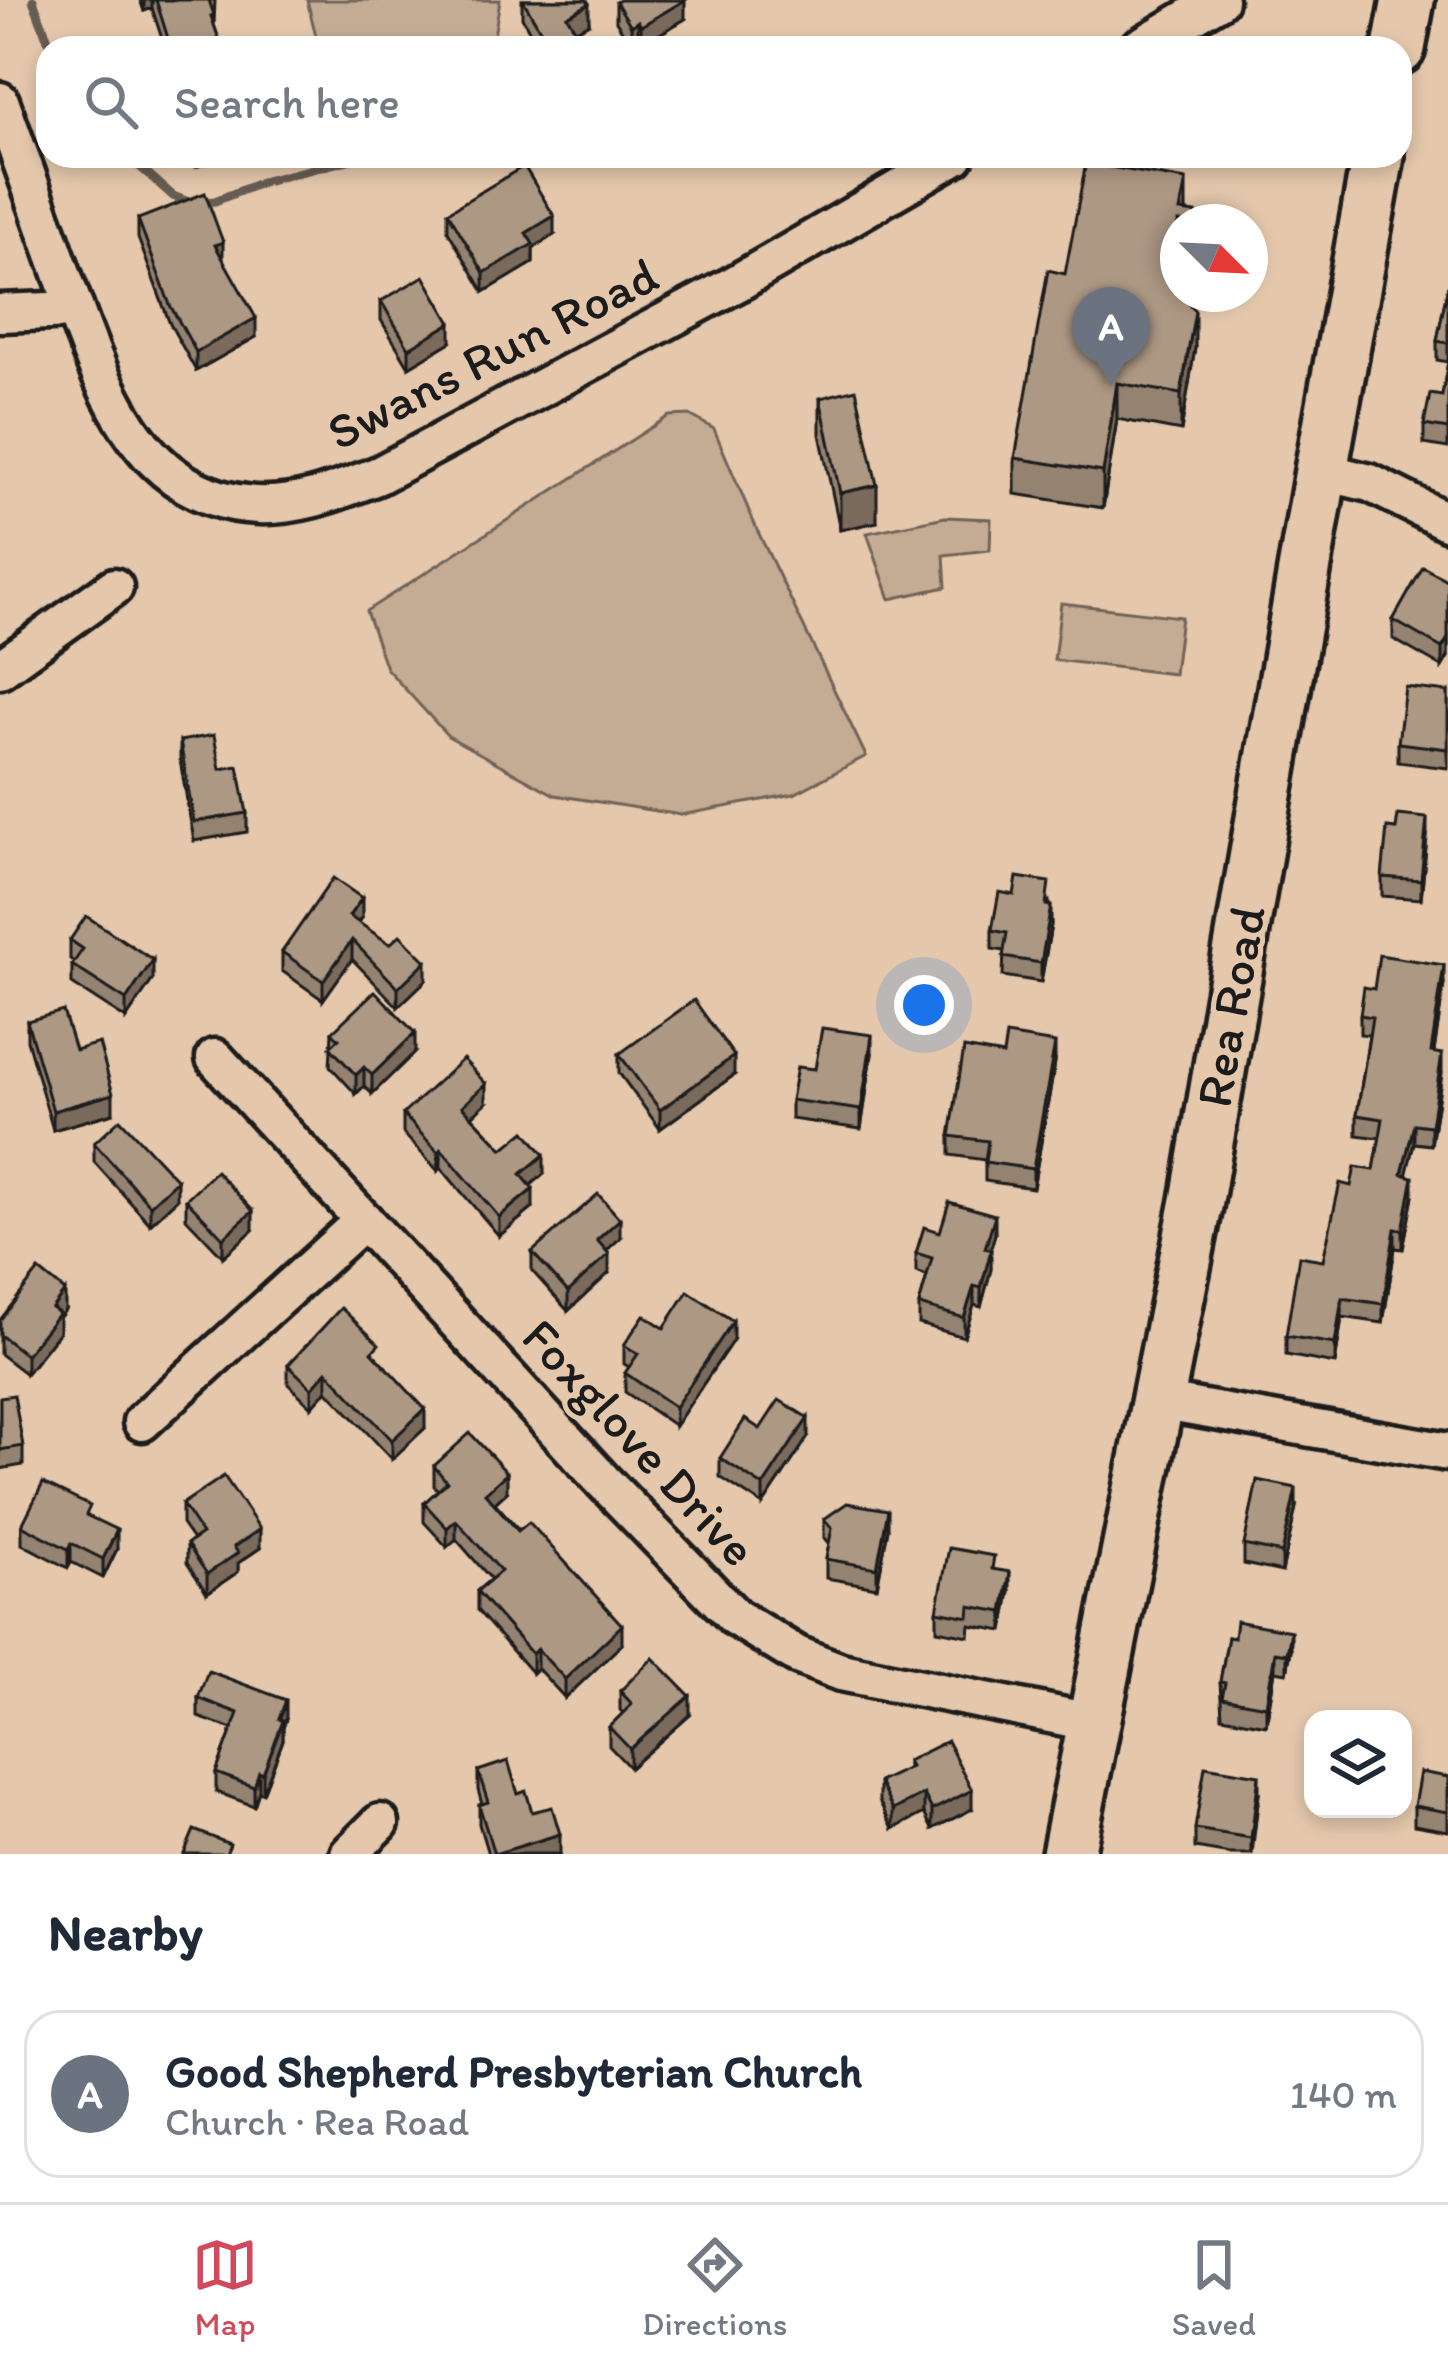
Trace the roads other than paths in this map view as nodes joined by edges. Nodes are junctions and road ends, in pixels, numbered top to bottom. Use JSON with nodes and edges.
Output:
{"nodes":[{"id":1,"x":1220,"y":0,"type":"edge"},
{"id":2,"x":1408,"y":0,"type":"edge"},
{"id":3,"x":1158,"y":36,"type":"edge"},
{"id":4,"x":1401,"y":36,"type":"edge"},
{"id":5,"x":0,"y":101,"type":"edge"},
{"id":6,"x":935,"y":168,"type":"edge"},
{"id":7,"x":1376,"y":168,"type":"edge"},
{"id":8,"x":75,"y":310,"type":"junction"},
{"id":9,"x":0,"y":313,"type":"edge"},
{"id":10,"x":1321,"y":471,"type":"junction"},
{"id":11,"x":1448,"y":522,"type":"edge"},
{"id":12,"x":114,"y":587,"type":"dead end"},
{"id":13,"x":0,"y":669,"type":"edge"},
{"id":14,"x":215,"y":1058,"type":"dead end"},
{"id":15,"x":364,"y":1220,"type":"junction"},
{"id":16,"x":1158,"y":1401,"type":"junction"},
{"id":17,"x":142,"y":1423,"type":"dead end"},
{"id":18,"x":1448,"y":1452,"type":"edge"},
{"id":19,"x":1095,"y":1723,"type":"junction"},
{"id":20,"x":380,"y":1823,"type":"dead end"},
{"id":21,"x":349,"y":1854,"type":"edge"},
{"id":22,"x":1068,"y":1854,"type":"edge"}],
"edges":[{"from":1,"to":3,"type":"street"},
{"from":2,"to":4,"type":"main road"},
{"from":5,"to":8,"type":"street","name":"Swans Run Road"},
{"from":6,"to":8,"type":"street","name":"Swans Run Road"},
{"from":7,"to":10,"type":"main road","name":"Rea Road"},
{"from":8,"to":9,"type":"street"},
{"from":10,"to":11,"type":"street"},
{"from":10,"to":16,"type":"main road","name":"Rea Road"},
{"from":12,"to":13,"type":"street"},
{"from":14,"to":15,"type":"street","name":"Foxglove Drive"},
{"from":15,"to":17,"type":"street"},
{"from":15,"to":19,"type":"street","name":"Foxglove Drive"},
{"from":16,"to":18,"type":"street"},
{"from":16,"to":19,"type":"main road","name":"Rea Road"},
{"from":19,"to":22,"type":"main road","name":"Rea Road"},
{"from":20,"to":21,"type":"street"}]}
